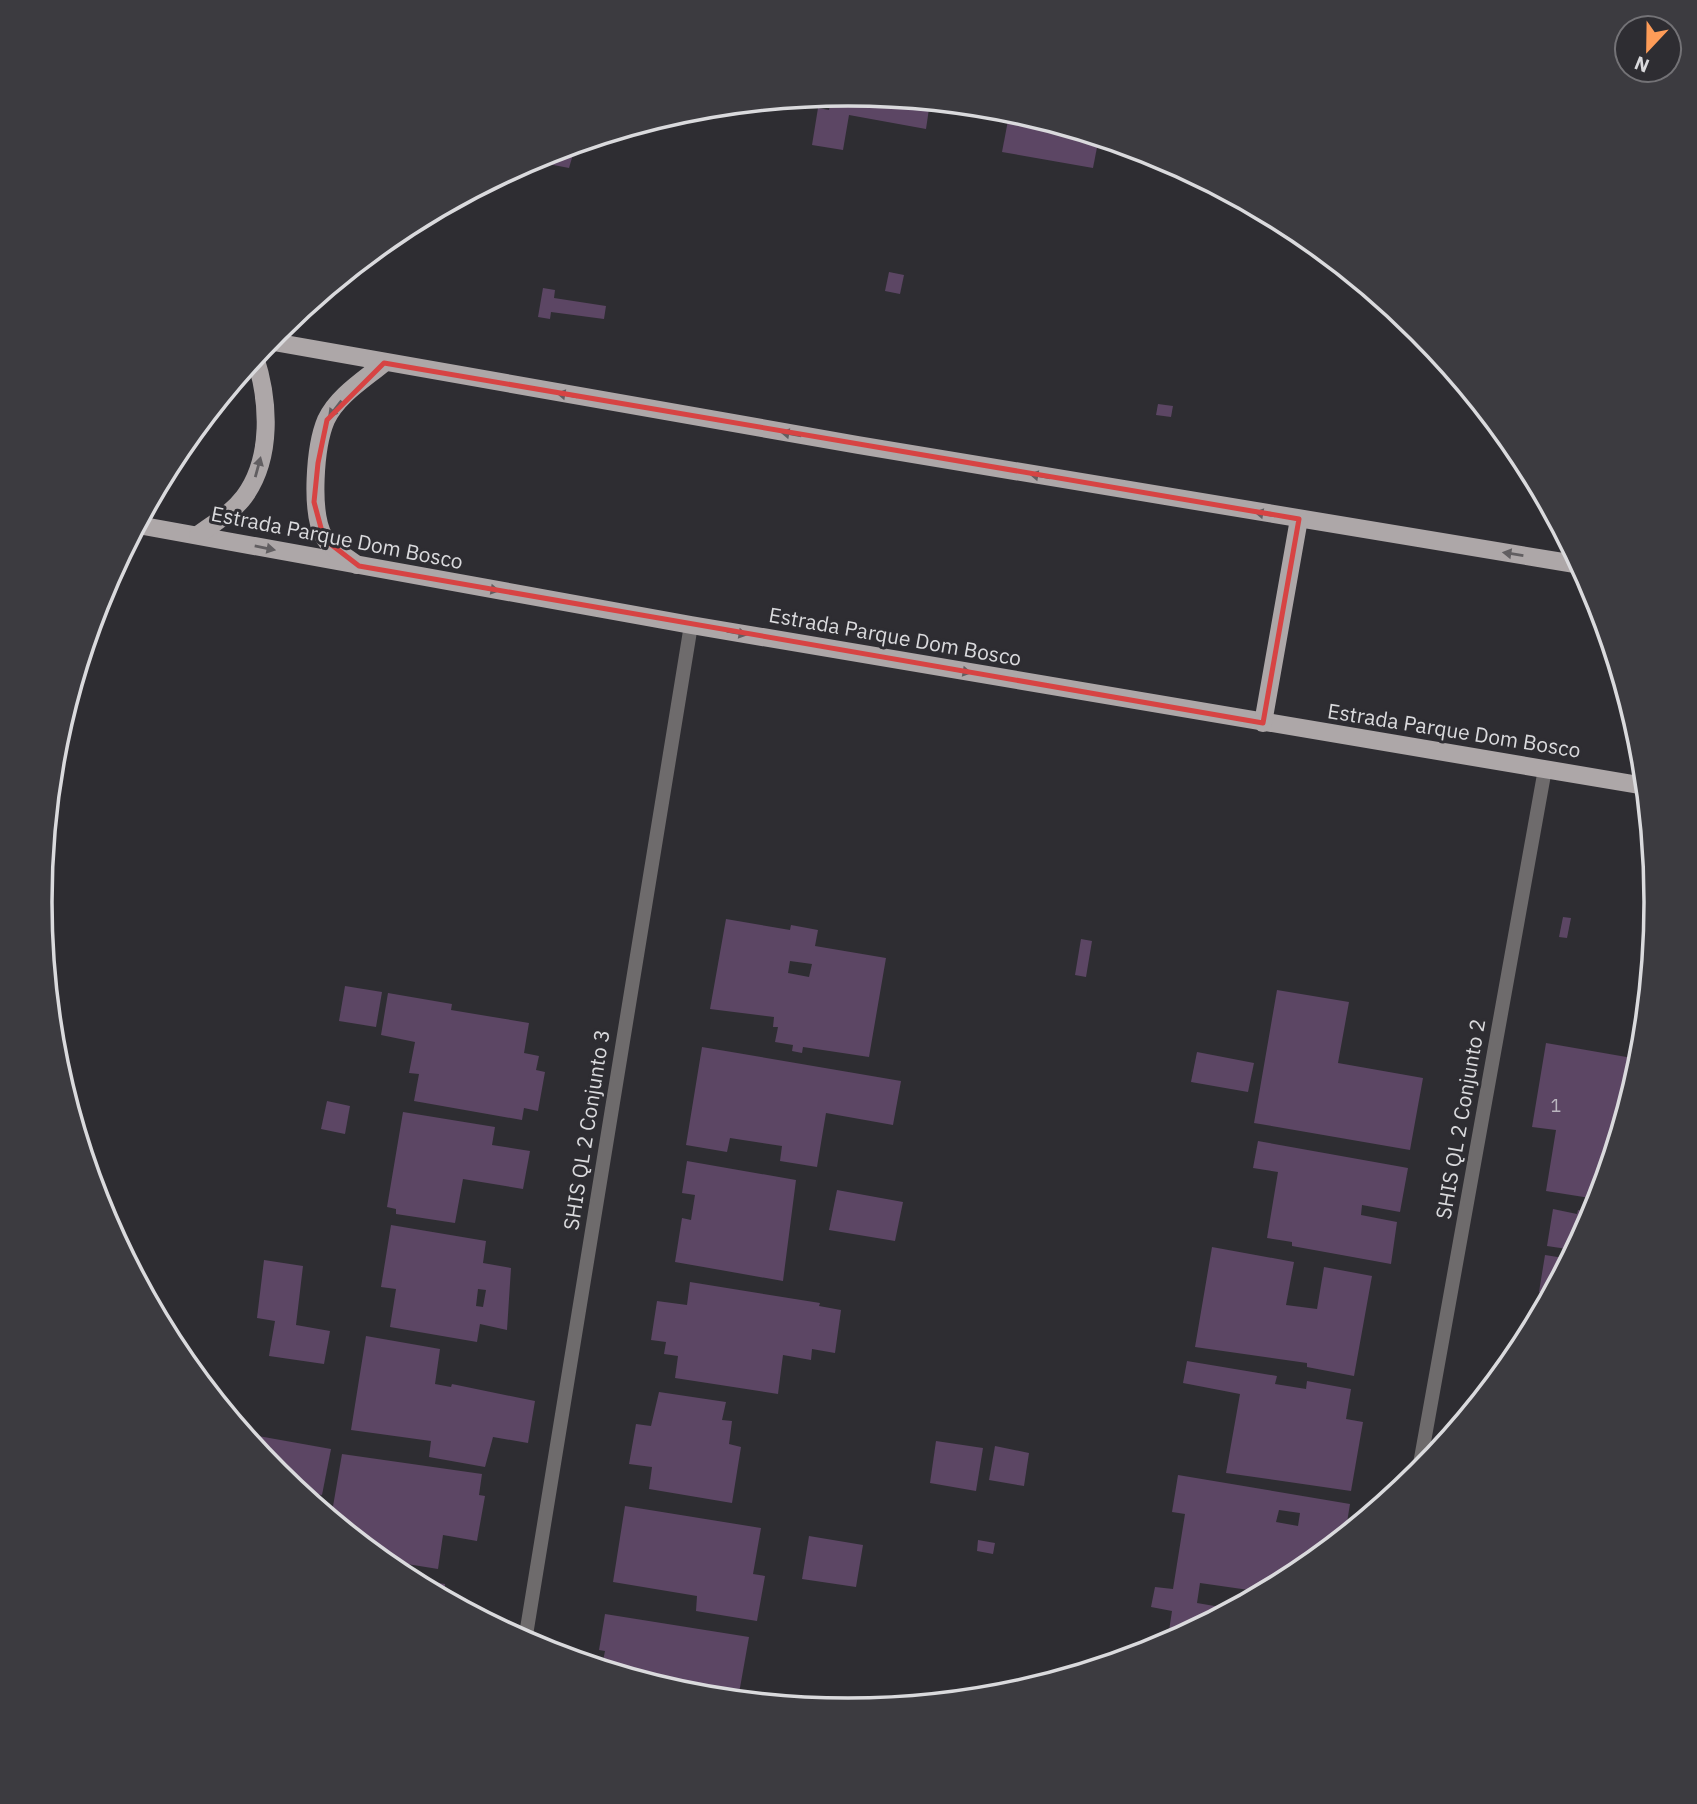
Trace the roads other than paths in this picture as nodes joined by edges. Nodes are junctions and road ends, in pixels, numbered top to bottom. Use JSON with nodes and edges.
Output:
{"nodes":[{"id":1,"x":282,"y":344,"type":"edge"},
{"id":2,"x":384,"y":363,"type":"junction"},
{"id":3,"x":259,"y":368,"type":"edge"},
{"id":4,"x":1299,"y":519,"type":"junction"},
{"id":5,"x":147,"y":527,"type":"edge"},
{"id":6,"x":198,"y":535,"type":"junction"},
{"id":7,"x":1568,"y":563,"type":"edge"},
{"id":8,"x":359,"y":566,"type":"junction"},
{"id":9,"x":691,"y":625,"type":"junction"},
{"id":10,"x":1263,"y":723,"type":"junction"},
{"id":11,"x":1545,"y":769,"type":"junction"},
{"id":12,"x":1636,"y":784,"type":"edge"},
{"id":13,"x":1422,"y":1454,"type":"edge"},
{"id":14,"x":527,"y":1630,"type":"edge"}],
"edges":[{"from":1,"to":2,"type":"main road"},
{"from":4,"to":2,"type":"main road","one_way":true},
{"from":2,"to":8,"type":"main road","one_way":true},
{"from":6,"to":3,"type":"main road","one_way":true},
{"from":7,"to":4,"type":"main road","one_way":true},
{"from":4,"to":10,"type":"main road"},
{"from":5,"to":6,"type":"main road","name":"Estrada Parque Dom Bosco"},
{"from":6,"to":8,"type":"main road","name":"Estrada Parque Dom Bosco","one_way":true},
{"from":8,"to":9,"type":"main road","name":"Estrada Parque Dom Bosco","one_way":true},
{"from":9,"to":10,"type":"main road","name":"Estrada Parque Dom Bosco","one_way":true},
{"from":9,"to":14,"type":"street","name":"SHIS QL 2 Conjunto 3"},
{"from":10,"to":11,"type":"main road","name":"Estrada Parque Dom Bosco"},
{"from":11,"to":12,"type":"main road","name":"Estrada Parque Dom Bosco"},
{"from":11,"to":13,"type":"street","name":"SHIS QL 2 Conjunto 2"}]}
